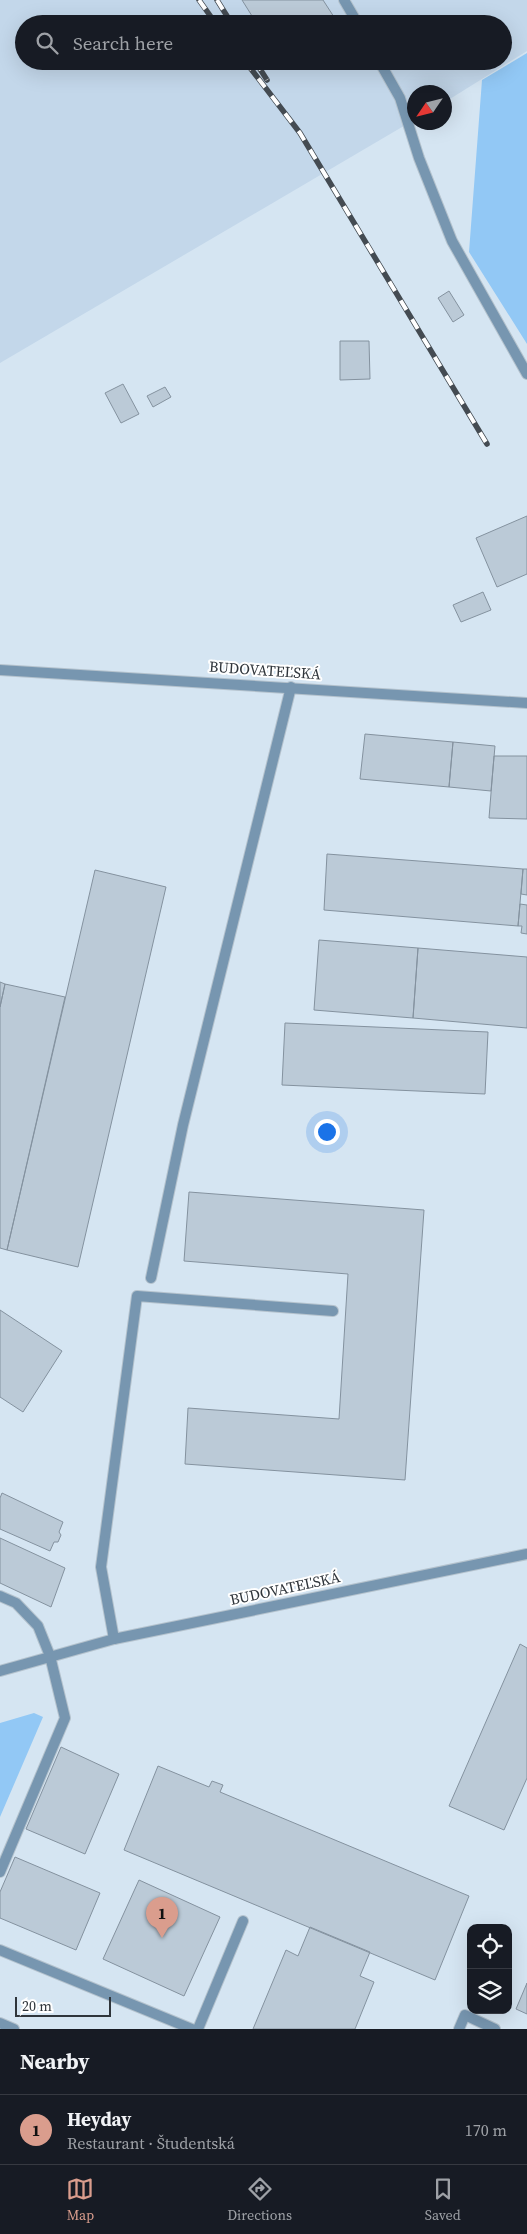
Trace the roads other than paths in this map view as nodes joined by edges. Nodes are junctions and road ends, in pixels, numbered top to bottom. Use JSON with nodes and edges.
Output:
{"nodes":[{"id":1,"x":344,"y":0,"type":"edge"},
{"id":2,"x":353,"y":15,"type":"edge"},
{"id":3,"x":384,"y":70,"type":"edge"},
{"id":4,"x":527,"y":374,"type":"edge"},
{"id":5,"x":0,"y":670,"type":"edge"},
{"id":6,"x":292,"y":687,"type":"junction"},
{"id":7,"x":527,"y":704,"type":"edge"},
{"id":8,"x":151,"y":1278,"type":"dead end"},
{"id":9,"x":333,"y":1311,"type":"dead end"},
{"id":10,"x":527,"y":1554,"type":"edge"},
{"id":11,"x":0,"y":1596,"type":"edge"},
{"id":12,"x":114,"y":1638,"type":"junction"},
{"id":13,"x":50,"y":1656,"type":"junction"},
{"id":14,"x":0,"y":1671,"type":"edge"},
{"id":15,"x":0,"y":1872,"type":"edge"},
{"id":16,"x":243,"y":1920,"type":"dead end"},
{"id":17,"x":0,"y":1950,"type":"edge"},
{"id":18,"x":0,"y":2023,"type":"edge"},
{"id":19,"x":14,"y":2029,"type":"edge"},
{"id":20,"x":192,"y":2029,"type":"edge"},
{"id":21,"x":198,"y":2029,"type":"edge"},
{"id":22,"x":459,"y":2029,"type":"edge"},
{"id":23,"x":495,"y":2029,"type":"edge"}],
"edges":[{"from":1,"to":2,"type":"street"},
{"from":3,"to":4,"type":"street"},
{"from":5,"to":6,"type":"street","name":"BUDOVATEĽSKÁ"},
{"from":6,"to":7,"type":"street","name":"BUDOVATEĽSKÁ"},
{"from":6,"to":8,"type":"street"},
{"from":9,"to":12,"type":"street"},
{"from":10,"to":12,"type":"street","name":"BUDOVATEĽSKÁ"},
{"from":11,"to":13,"type":"street"},
{"from":12,"to":13,"type":"street","name":"BUDOVATEĽSKÁ"},
{"from":13,"to":14,"type":"street","name":"BUDOVATEĽSKÁ"},
{"from":13,"to":15,"type":"street"},
{"from":16,"to":21,"type":"street"},
{"from":17,"to":20,"type":"street"},
{"from":18,"to":19,"type":"street"},
{"from":22,"to":23,"type":"street"}]}
